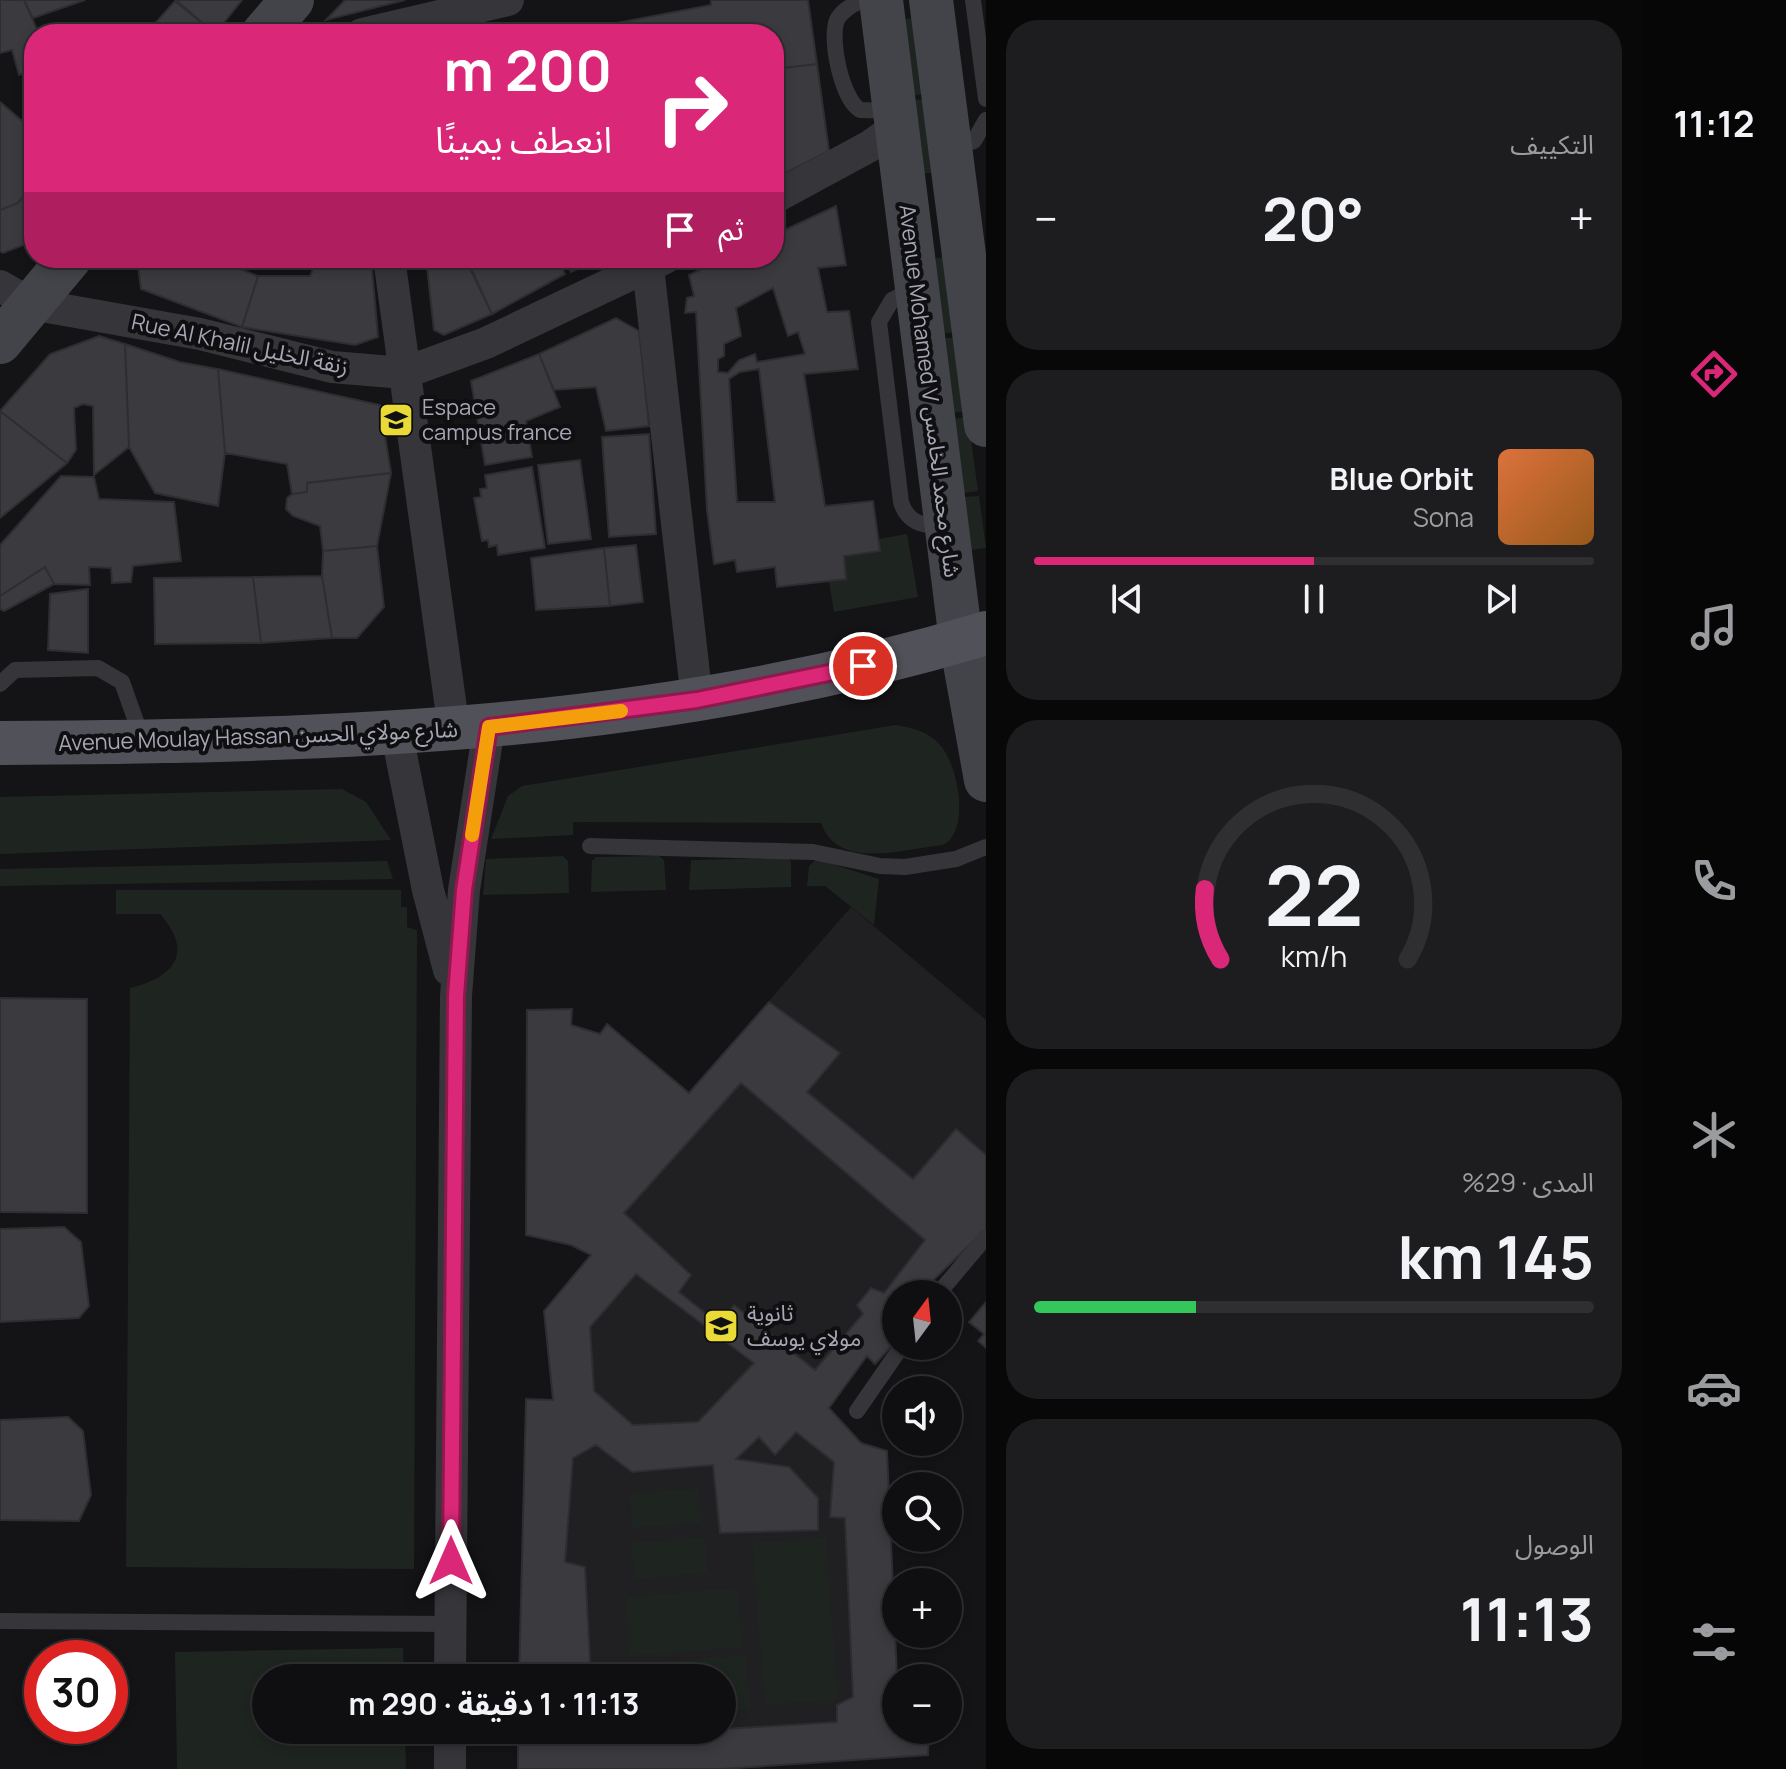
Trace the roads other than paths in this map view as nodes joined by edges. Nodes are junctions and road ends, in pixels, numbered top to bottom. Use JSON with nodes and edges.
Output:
{"nodes":[{"id":1,"x":292,"y":0,"type":"edge"},
{"id":2,"x":508,"y":0,"type":"edge"},
{"id":3,"x":862,"y":0,"type":"edge"},
{"id":4,"x":881,"y":0,"type":"edge"},
{"id":5,"x":931,"y":0,"type":"edge"},
{"id":6,"x":973,"y":0,"type":"edge"},
{"id":7,"x":272,"y":24,"type":"edge"},
{"id":8,"x":405,"y":24,"type":"edge"},
{"id":9,"x":986,"y":99,"type":"edge"},
{"id":10,"x":896,"y":119,"type":"junction"},
{"id":11,"x":986,"y":120,"type":"edge"},
{"id":12,"x":950,"y":150,"type":"junction"},
{"id":13,"x":784,"y":193,"type":"edge"},
{"id":14,"x":55,"y":268,"type":"edge"},
{"id":15,"x":390,"y":268,"type":"edge"},
{"id":16,"x":645,"y":268,"type":"edge"},
{"id":17,"x":656,"y":268,"type":"edge"},
{"id":18,"x":16,"y":295,"type":"edge"},
{"id":19,"x":0,"y":342,"type":"edge"},
{"id":20,"x":981,"y":364,"type":"edge"},
{"id":21,"x":404,"y":373,"type":"junction"},
{"id":22,"x":986,"y":425,"type":"edge"},
{"id":23,"x":973,"y":637,"type":"edge"},
{"id":24,"x":0,"y":684,"type":"edge"},
{"id":25,"x":697,"y":700,"type":"junction"},
{"id":26,"x":471,"y":728,"type":"junction"},
{"id":27,"x":397,"y":735,"type":"junction"},
{"id":28,"x":144,"y":742,"type":"junction"},
{"id":29,"x":0,"y":743,"type":"edge"},
{"id":30,"x":986,"y":780,"type":"edge"},
{"id":31,"x":590,"y":846,"type":"dead end"},
{"id":32,"x":986,"y":847,"type":"edge"},
{"id":33,"x":456,"y":996,"type":"junction"},
{"id":34,"x":986,"y":1237,"type":"edge"},
{"id":35,"x":950,"y":1280,"type":"edge"},
{"id":36,"x":892,"y":1360,"type":"edge"},
{"id":37,"x":857,"y":1411,"type":"dead end"},
{"id":38,"x":0,"y":1621,"type":"edge"},
{"id":39,"x":451,"y":1624,"type":"junction"},
{"id":40,"x":450,"y":1664,"type":"edge"},
{"id":41,"x":450,"y":1744,"type":"edge"},
{"id":42,"x":450,"y":1769,"type":"edge"}],
"edges":[{"from":1,"to":7,"type":"main road"},
{"from":2,"to":8,"type":"street"},
{"from":3,"to":10,"type":"lane"},
{"from":4,"to":10,"type":"main road","name":"Avenue Mohamed V شارع محمد الخامس"},
{"from":5,"to":12,"type":"main road"},
{"from":6,"to":9,"type":"lane"},
{"from":10,"to":13,"type":"street"},
{"from":10,"to":23,"type":"main road","name":"Avenue Mohamed V شارع محمد الخامس"},
{"from":11,"to":12,"type":"lane"},
{"from":12,"to":20,"type":"main road"},
{"from":14,"to":18,"type":"main road"},
{"from":15,"to":21,"type":"street"},
{"from":16,"to":21,"type":"street","name":"Rue Al Khalil زنقة الخليل"},
{"from":17,"to":25,"type":"street"},
{"from":18,"to":19,"type":"main road"},
{"from":18,"to":21,"type":"street","name":"Rue Al Khalil زنقة الخليل"},
{"from":20,"to":22,"type":"main road"},
{"from":21,"to":26,"type":"street"},
{"from":23,"to":25,"type":"main road","name":"Avenue Moulay Hassan شارع مولاي الحسن"},
{"from":23,"to":30,"type":"main road","name":"Avenue Mohamed V شارع محمد الخامس"},
{"from":24,"to":28,"type":"lane"},
{"from":25,"to":26,"type":"main road","name":"Avenue Moulay Hassan شارع مولاي الحسن"},
{"from":26,"to":27,"type":"main road","name":"Avenue Moulay Hassan شارع مولاي الحسن"},
{"from":26,"to":33,"type":"street"},
{"from":27,"to":28,"type":"main road","name":"Avenue Moulay Hassan شارع مولاي الحسن"},
{"from":27,"to":33,"type":"street"},
{"from":28,"to":29,"type":"main road","name":"Avenue Moulay Hassan شارع مولاي الحسن"},
{"from":31,"to":32,"type":"lane"},
{"from":33,"to":39,"type":"street"},
{"from":34,"to":35,"type":"lane"},
{"from":36,"to":37,"type":"lane"},
{"from":38,"to":39,"type":"lane"},
{"from":39,"to":40,"type":"street"},
{"from":41,"to":42,"type":"street"}]}
